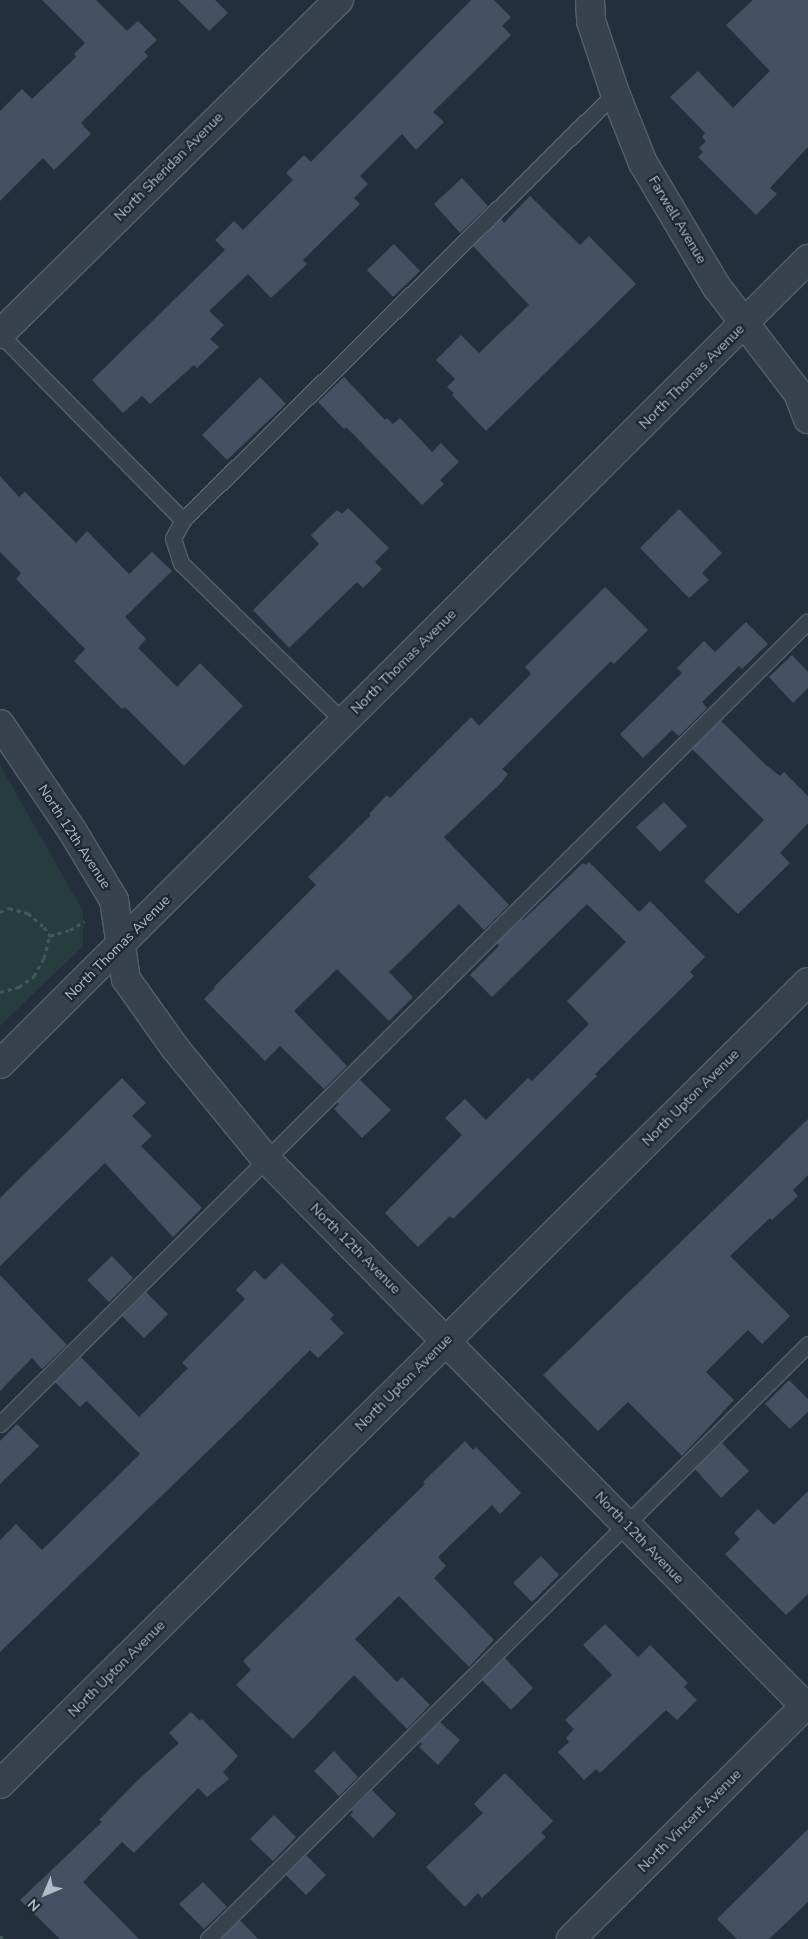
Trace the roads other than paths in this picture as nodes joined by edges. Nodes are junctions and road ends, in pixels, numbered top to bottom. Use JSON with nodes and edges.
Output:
{"nodes":[{"id":1,"x":339,"y":0,"type":"edge"},
{"id":2,"x":590,"y":0,"type":"edge"},
{"id":3,"x":615,"y":93,"type":"junction"},
{"id":4,"x":808,"y":259,"type":"edge"},
{"id":5,"x":746,"y":322,"type":"junction"},
{"id":6,"x":0,"y":334,"type":"edge"},
{"id":7,"x":808,"y":419,"type":"edge"},
{"id":8,"x":183,"y":520,"type":"junction"},
{"id":9,"x":808,"y":621,"type":"edge"},
{"id":10,"x":344,"y":722,"type":"junction"},
{"id":11,"x":0,"y":724,"type":"edge"},
{"id":12,"x":119,"y":943,"type":"junction"},
{"id":13,"x":808,"y":982,"type":"edge"},
{"id":14,"x":0,"y":1064,"type":"edge"},
{"id":15,"x":266,"y":1159,"type":"junction"},
{"id":16,"x":447,"y":1341,"type":"junction"},
{"id":17,"x":808,"y":1344,"type":"edge"},
{"id":18,"x":0,"y":1424,"type":"edge"},
{"id":19,"x":626,"y":1525,"type":"junction"},
{"id":20,"x":807,"y":1706,"type":"edge"},
{"id":21,"x":0,"y":1784,"type":"edge"},
{"id":22,"x":208,"y":1939,"type":"edge"},
{"id":23,"x":571,"y":1939,"type":"edge"}],
"edges":[{"from":1,"to":6,"type":"street","name":"North Sheridan Avenue"},
{"from":2,"to":3,"type":"street","name":"Farwell Avenue"},
{"from":3,"to":5,"type":"street","name":"Farwell Avenue"},
{"from":3,"to":8,"type":"lane"},
{"from":4,"to":5,"type":"street","name":"North Thomas Avenue"},
{"from":5,"to":7,"type":"street","name":"Farwell Avenue"},
{"from":5,"to":10,"type":"street","name":"North Thomas Avenue"},
{"from":6,"to":8,"type":"lane"},
{"from":8,"to":10,"type":"lane"},
{"from":9,"to":15,"type":"lane"},
{"from":10,"to":12,"type":"street","name":"North Thomas Avenue"},
{"from":11,"to":12,"type":"street","name":"North 12th Avenue"},
{"from":12,"to":14,"type":"street","name":"North Thomas Avenue"},
{"from":12,"to":15,"type":"street","name":"North 12th Avenue"},
{"from":13,"to":16,"type":"street","name":"North Upton Avenue"},
{"from":15,"to":16,"type":"street","name":"North 12th Avenue"},
{"from":15,"to":18,"type":"lane"},
{"from":16,"to":19,"type":"street","name":"North 12th Avenue"},
{"from":16,"to":21,"type":"street","name":"North Upton Avenue"},
{"from":17,"to":19,"type":"lane"},
{"from":19,"to":20,"type":"street","name":"North 12th Avenue"},
{"from":19,"to":22,"type":"lane"},
{"from":20,"to":23,"type":"street","name":"North Vincent Avenue"}]}
